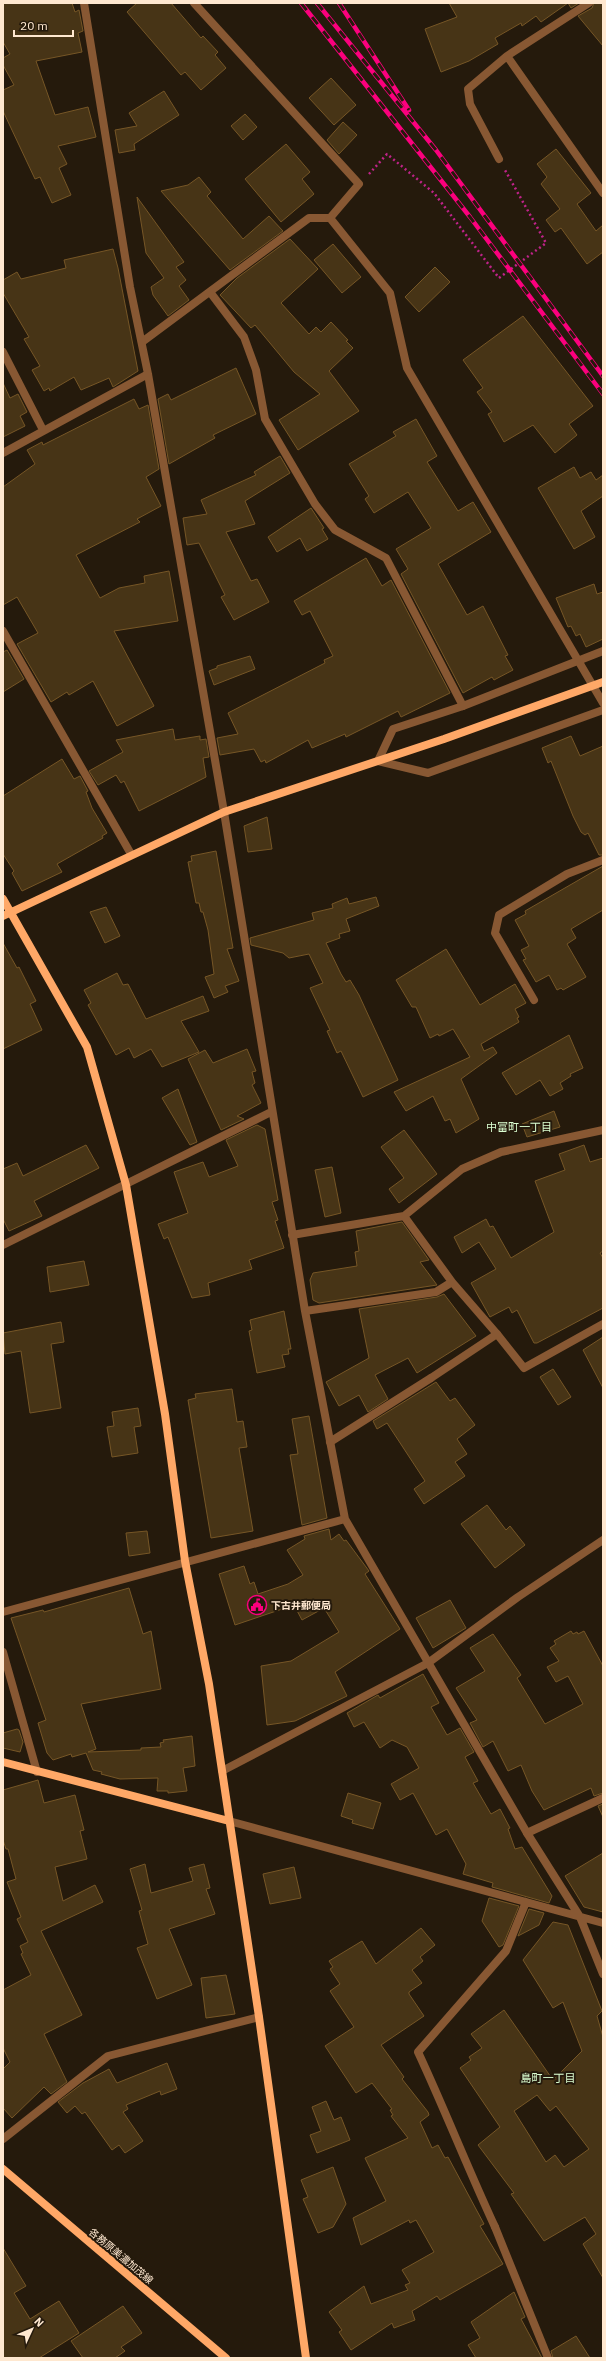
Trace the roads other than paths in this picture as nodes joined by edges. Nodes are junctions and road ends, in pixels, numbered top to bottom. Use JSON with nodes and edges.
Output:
{"nodes":[{"id":1,"x":84,"y":3,"type":"edge"},
{"id":2,"x":194,"y":3,"type":"edge"},
{"id":3,"x":589,"y":3,"type":"edge"},
{"id":4,"x":507,"y":56,"type":"junction"},
{"id":5,"x":499,"y":159,"type":"road end"},
{"id":6,"x":603,"y":193,"type":"edge"},
{"id":7,"x":330,"y":218,"type":"junction"},
{"id":8,"x":210,"y":292,"type":"junction"},
{"id":9,"x":142,"y":342,"type":"junction"},
{"id":10,"x":3,"y":352,"type":"edge"},
{"id":11,"x":148,"y":374,"type":"junction"},
{"id":12,"x":43,"y":430,"type":"junction"},
{"id":13,"x":3,"y":453,"type":"edge"},
{"id":14,"x":3,"y":631,"type":"edge"},
{"id":15,"x":603,"y":651,"type":"edge"},
{"id":16,"x":579,"y":662,"type":"junction"},
{"id":17,"x":603,"y":682,"type":"edge"},
{"id":18,"x":603,"y":702,"type":"edge"},
{"id":19,"x":463,"y":706,"type":"junction"},
{"id":20,"x":603,"y":710,"type":"edge"},
{"id":21,"x":378,"y":761,"type":"junction"},
{"id":22,"x":224,"y":812,"type":"junction"},
{"id":23,"x":132,"y":854,"type":"junction"},
{"id":24,"x":603,"y":860,"type":"edge"},
{"id":25,"x":3,"y":899,"type":"edge"},
{"id":26,"x":7,"y":914,"type":"edge"},
{"id":27,"x":534,"y":1000,"type":"dead end"},
{"id":28,"x":272,"y":1112,"type":"junction"},
{"id":29,"x":603,"y":1130,"type":"edge"},
{"id":30,"x":126,"y":1185,"type":"junction"},
{"id":31,"x":404,"y":1216,"type":"junction"},
{"id":32,"x":292,"y":1235,"type":"junction"},
{"id":33,"x":3,"y":1245,"type":"edge"},
{"id":34,"x":452,"y":1282,"type":"junction"},
{"id":35,"x":305,"y":1311,"type":"junction"},
{"id":36,"x":603,"y":1324,"type":"edge"},
{"id":37,"x":497,"y":1334,"type":"junction"},
{"id":38,"x":330,"y":1442,"type":"junction"},
{"id":39,"x":345,"y":1519,"type":"junction"},
{"id":40,"x":603,"y":1540,"type":"edge"},
{"id":41,"x":185,"y":1561,"type":"junction"},
{"id":42,"x":3,"y":1612,"type":"edge"},
{"id":43,"x":3,"y":1652,"type":"edge"},
{"id":44,"x":428,"y":1663,"type":"junction"},
{"id":45,"x":3,"y":1762,"type":"edge"},
{"id":46,"x":222,"y":1771,"type":"junction"},
{"id":47,"x":37,"y":1772,"type":"junction"},
{"id":48,"x":603,"y":1798,"type":"edge"},
{"id":49,"x":229,"y":1821,"type":"junction"},
{"id":50,"x":527,"y":1833,"type":"junction"},
{"id":51,"x":526,"y":1902,"type":"junction"},
{"id":52,"x":580,"y":1917,"type":"junction"},
{"id":53,"x":603,"y":1923,"type":"edge"},
{"id":54,"x":603,"y":1974,"type":"edge"},
{"id":55,"x":259,"y":2017,"type":"junction"},
{"id":56,"x":3,"y":2138,"type":"edge"},
{"id":57,"x":3,"y":2169,"type":"edge"},
{"id":58,"x":226,"y":2358,"type":"edge"},
{"id":59,"x":306,"y":2358,"type":"edge"},
{"id":60,"x":548,"y":2358,"type":"edge"}],
"edges":[{"from":1,"to":9,"type":"street"},
{"from":2,"to":7,"type":"street"},
{"from":3,"to":4,"type":"street"},
{"from":4,"to":5,"type":"street"},
{"from":4,"to":6,"type":"street"},
{"from":7,"to":8,"type":"street"},
{"from":7,"to":16,"type":"street"},
{"from":8,"to":9,"type":"street"},
{"from":8,"to":19,"type":"street"},
{"from":9,"to":11,"type":"street"},
{"from":10,"to":12,"type":"street"},
{"from":11,"to":12,"type":"street"},
{"from":11,"to":22,"type":"street"},
{"from":12,"to":13,"type":"street"},
{"from":14,"to":23,"type":"street"},
{"from":15,"to":16,"type":"street"},
{"from":16,"to":18,"type":"street"},
{"from":16,"to":19,"type":"street"},
{"from":17,"to":21,"type":"street"},
{"from":19,"to":21,"type":"street"},
{"from":20,"to":21,"type":"street"},
{"from":21,"to":22,"type":"street"},
{"from":22,"to":23,"type":"street"},
{"from":22,"to":28,"type":"street"},
{"from":23,"to":26,"type":"street"},
{"from":24,"to":27,"type":"street"},
{"from":25,"to":26,"type":"street"},
{"from":26,"to":30,"type":"street"},
{"from":28,"to":30,"type":"street"},
{"from":28,"to":32,"type":"street"},
{"from":29,"to":31,"type":"street"},
{"from":30,"to":33,"type":"street"},
{"from":30,"to":41,"type":"street"},
{"from":31,"to":32,"type":"street"},
{"from":31,"to":34,"type":"street"},
{"from":32,"to":35,"type":"street"},
{"from":34,"to":35,"type":"street"},
{"from":34,"to":37,"type":"street"},
{"from":35,"to":38,"type":"street"},
{"from":36,"to":37,"type":"street"},
{"from":37,"to":38,"type":"street"},
{"from":38,"to":39,"type":"street"},
{"from":39,"to":41,"type":"street"},
{"from":39,"to":44,"type":"street"},
{"from":40,"to":44,"type":"street"},
{"from":41,"to":42,"type":"street"},
{"from":41,"to":46,"type":"street"},
{"from":43,"to":47,"type":"street"},
{"from":44,"to":46,"type":"street"},
{"from":44,"to":50,"type":"street"},
{"from":45,"to":47,"type":"street"},
{"from":46,"to":49,"type":"street"},
{"from":47,"to":49,"type":"street"},
{"from":48,"to":50,"type":"street"},
{"from":49,"to":51,"type":"street"},
{"from":49,"to":55,"type":"street"},
{"from":50,"to":52,"type":"street"},
{"from":51,"to":52,"type":"street"},
{"from":51,"to":60,"type":"street"},
{"from":52,"to":53,"type":"street"},
{"from":52,"to":54,"type":"street"},
{"from":55,"to":56,"type":"street"},
{"from":55,"to":59,"type":"street"},
{"from":57,"to":58,"type":"street","name":"各務原美濃加茂線"}]}
